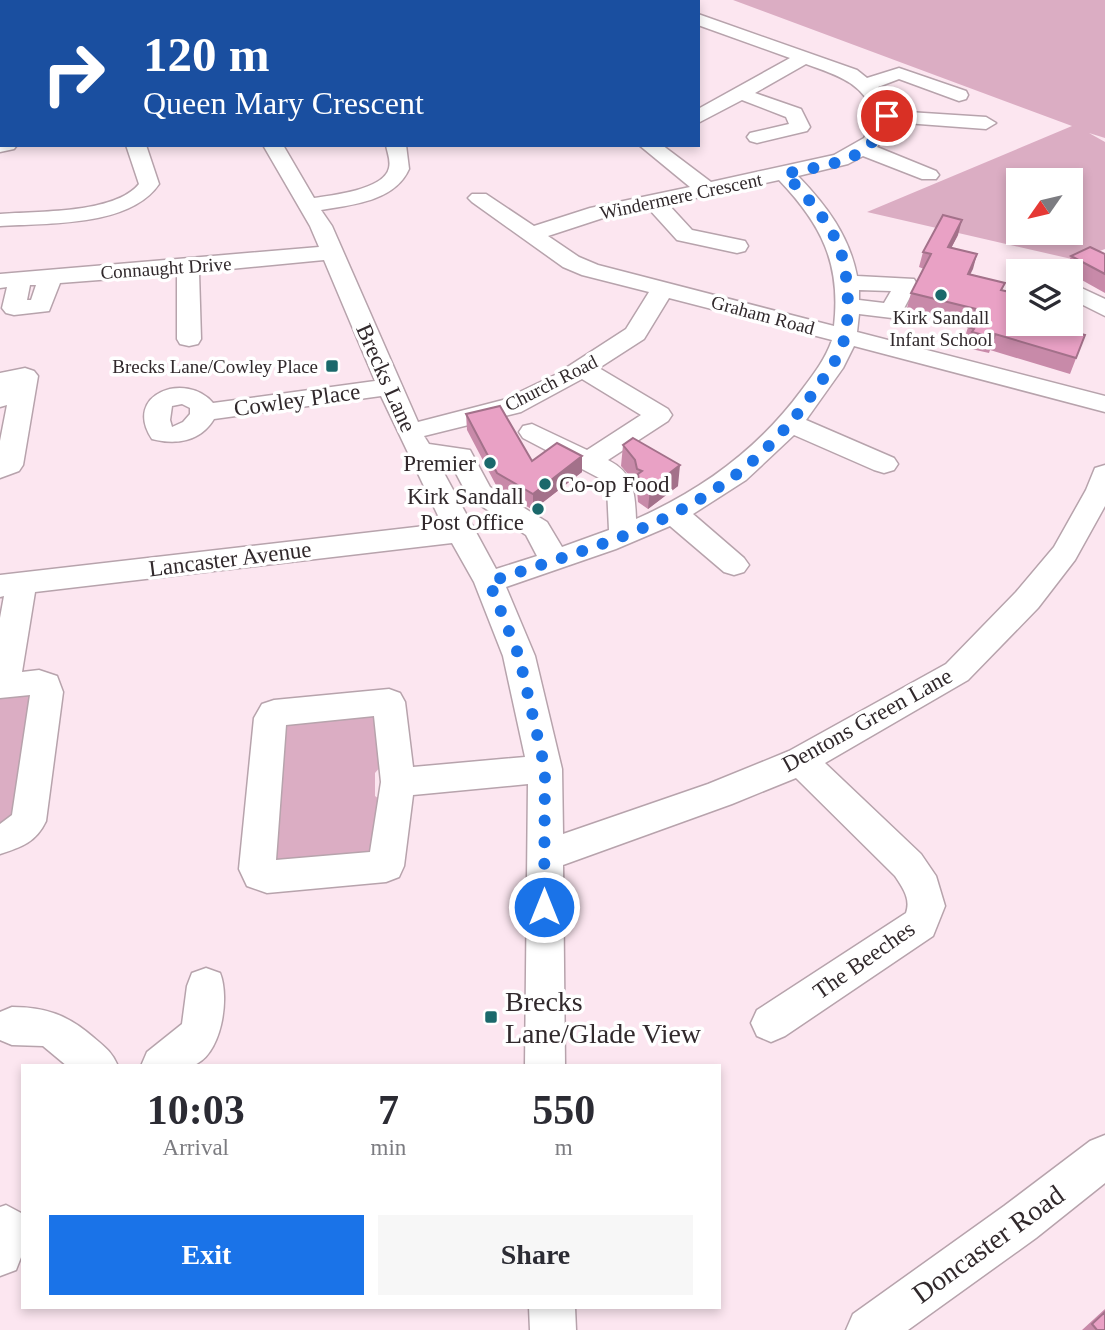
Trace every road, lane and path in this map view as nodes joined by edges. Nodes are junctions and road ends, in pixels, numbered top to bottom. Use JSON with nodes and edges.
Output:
{"nodes":[{"id":1,"x":700,"y":20,"type":"edge"},
{"id":2,"x":728,"y":29,"type":"junction"},
{"id":3,"x":708,"y":40,"type":"dead end"},
{"id":4,"x":805,"y":57,"type":"junction"},
{"id":5,"x":865,"y":85,"type":"junction"},
{"id":6,"x":739,"y":93,"type":"junction"},
{"id":7,"x":959,"y":95,"type":"dead end"},
{"id":8,"x":700,"y":116,"type":"edge"},
{"id":9,"x":887,"y":116,"type":"junction"},
{"id":10,"x":986,"y":123,"type":"dead end"},
{"id":11,"x":757,"y":137,"type":"dead end"},
{"id":12,"x":137,"y":147,"type":"edge"},
{"id":13,"x":274,"y":147,"type":"edge"},
{"id":14,"x":396,"y":147,"type":"edge"},
{"id":15,"x":652,"y":147,"type":"edge"},
{"id":16,"x":863,"y":149,"type":"junction"},
{"id":17,"x":947,"y":158,"type":"dead end"},
{"id":18,"x":785,"y":174,"type":"junction"},
{"id":19,"x":708,"y":190,"type":"junction"},
{"id":20,"x":479,"y":198,"type":"dead end"},
{"id":21,"x":654,"y":202,"type":"junction"},
{"id":22,"x":307,"y":206,"type":"junction"},
{"id":23,"x":0,"y":220,"type":"edge"},
{"id":24,"x":531,"y":234,"type":"junction"},
{"id":25,"x":737,"y":246,"type":"dead end"},
{"id":26,"x":332,"y":252,"type":"junction"},
{"id":27,"x":188,"y":266,"type":"junction"},
{"id":28,"x":10,"y":280,"type":"edge"},
{"id":29,"x":663,"y":288,"type":"junction"},
{"id":30,"x":1083,"y":297,"type":"edge"},
{"id":31,"x":1105,"y":309,"type":"edge"},
{"id":32,"x":845,"y":337,"type":"junction"},
{"id":33,"x":189,"y":339,"type":"dead end"},
{"id":34,"x":583,"y":369,"type":"junction"},
{"id":35,"x":1080,"y":370,"type":"edge"},
{"id":36,"x":390,"y":387,"type":"junction"},
{"id":37,"x":1070,"y":395,"type":"junction"},
{"id":38,"x":0,"y":399,"type":"edge"},
{"id":39,"x":1105,"y":404,"type":"edge"},
{"id":40,"x":204,"y":412,"type":"dead end"},
{"id":41,"x":792,"y":424,"type":"junction"},
{"id":42,"x":532,"y":432,"type":"dead end"},
{"id":43,"x":414,"y":442,"type":"junction"},
{"id":44,"x":590,"y":460,"type":"junction"},
{"id":45,"x":884,"y":464,"type":"dead end"},
{"id":46,"x":0,"y":470,"type":"edge"},
{"id":47,"x":1105,"y":474,"type":"edge"},
{"id":48,"x":673,"y":513,"type":"junction"},
{"id":49,"x":460,"y":531,"type":"junction"},
{"id":50,"x":623,"y":535,"type":"junction"},
{"id":51,"x":554,"y":560,"type":"junction"},
{"id":52,"x":734,"y":565,"type":"dead end"},
{"id":53,"x":489,"y":582,"type":"junction"},
{"id":54,"x":10,"y":585,"type":"edge"},
{"id":55,"x":2,"y":685,"type":"edge"},
{"id":56,"x":801,"y":761,"type":"junction"},
{"id":57,"x":545,"y":769,"type":"junction"},
{"id":58,"x":397,"y":782,"type":"junction"},
{"id":59,"x":0,"y":839,"type":"edge"},
{"id":60,"x":544,"y":856,"type":"junction"},
{"id":61,"x":206,"y":986,"type":"dead end"},
{"id":62,"x":4,"y":1023,"type":"edge"},
{"id":63,"x":771,"y":1023,"type":"dead end"},
{"id":64,"x":95,"y":1064,"type":"edge"},
{"id":65,"x":163,"y":1064,"type":"edge"},
{"id":66,"x":545,"y":1064,"type":"edge"},
{"id":67,"x":1105,"y":1156,"type":"edge"},
{"id":68,"x":552,"y":1309,"type":"edge"},
{"id":69,"x":554,"y":1330,"type":"edge"},
{"id":70,"x":869,"y":1330,"type":"edge"}],
"edges":[{"from":1,"to":2,"type":"street"},
{"from":2,"to":3,"type":"street"},
{"from":2,"to":4,"type":"street"},
{"from":4,"to":5,"type":"street"},
{"from":4,"to":6,"type":"street"},
{"from":5,"to":7,"type":"street"},
{"from":5,"to":9,"type":"street"},
{"from":6,"to":8,"type":"street"},
{"from":6,"to":11,"type":"street"},
{"from":9,"to":10,"type":"street"},
{"from":9,"to":16,"type":"street","name":"Windermere Crescent"},
{"from":12,"to":23,"type":"street"},
{"from":13,"to":22,"type":"street","name":"Brecks Lane"},
{"from":14,"to":22,"type":"street"},
{"from":15,"to":19,"type":"street"},
{"from":16,"to":17,"type":"street"},
{"from":16,"to":18,"type":"street","name":"Windermere Crescent"},
{"from":18,"to":19,"type":"street","name":"Windermere Crescent"},
{"from":18,"to":32,"type":"street"},
{"from":19,"to":21,"type":"street","name":"Windermere Crescent"},
{"from":20,"to":24,"type":"street","name":"Graham Road"},
{"from":21,"to":24,"type":"street","name":"Windermere Crescent"},
{"from":21,"to":25,"type":"street"},
{"from":22,"to":26,"type":"street","name":"Brecks Lane"},
{"from":24,"to":29,"type":"street","name":"Graham Road"},
{"from":26,"to":27,"type":"street","name":"Connaught Drive"},
{"from":26,"to":36,"type":"street","name":"Brecks Lane"},
{"from":27,"to":28,"type":"street","name":"Connaught Drive"},
{"from":27,"to":33,"type":"street"},
{"from":29,"to":32,"type":"street","name":"Graham Road"},
{"from":29,"to":34,"type":"street","name":"Church Road"},
{"from":30,"to":31,"type":"street"},
{"from":32,"to":37,"type":"street","name":"Graham Road"},
{"from":32,"to":41,"type":"street"},
{"from":34,"to":43,"type":"street","name":"Church Road"},
{"from":34,"to":44,"type":"street"},
{"from":35,"to":37,"type":"street"},
{"from":36,"to":40,"type":"street","name":"Cowley Place"},
{"from":36,"to":43,"type":"street","name":"Brecks Lane"},
{"from":37,"to":39,"type":"street","name":"Graham Road"},
{"from":38,"to":46,"type":"street"},
{"from":41,"to":45,"type":"street"},
{"from":41,"to":48,"type":"street"},
{"from":42,"to":44,"type":"street"},
{"from":43,"to":49,"type":"street","name":"Brecks Lane"},
{"from":43,"to":51,"type":"street"},
{"from":44,"to":50,"type":"street"},
{"from":47,"to":56,"type":"street","name":"Dentons Green Lane"},
{"from":48,"to":50,"type":"street"},
{"from":48,"to":52,"type":"street"},
{"from":49,"to":53,"type":"street","name":"Brecks Lane"},
{"from":49,"to":54,"type":"street","name":"Lancaster Avenue"},
{"from":50,"to":51,"type":"street"},
{"from":51,"to":53,"type":"street"},
{"from":53,"to":57,"type":"street","name":"Brecks Lane"},
{"from":54,"to":55,"type":"street"},
{"from":55,"to":59,"type":"street"},
{"from":56,"to":60,"type":"street","name":"Dentons Green Lane"},
{"from":56,"to":63,"type":"street","name":"The Beeches"},
{"from":57,"to":58,"type":"street"},
{"from":57,"to":60,"type":"street","name":"Brecks Lane"},
{"from":58,"to":58,"type":"street"},
{"from":60,"to":66,"type":"street","name":"Brecks Lane"},
{"from":61,"to":65,"type":"street"},
{"from":62,"to":64,"type":"street"},
{"from":67,"to":70,"type":"street","name":"Doncaster Road"},
{"from":68,"to":69,"type":"street"}]}
